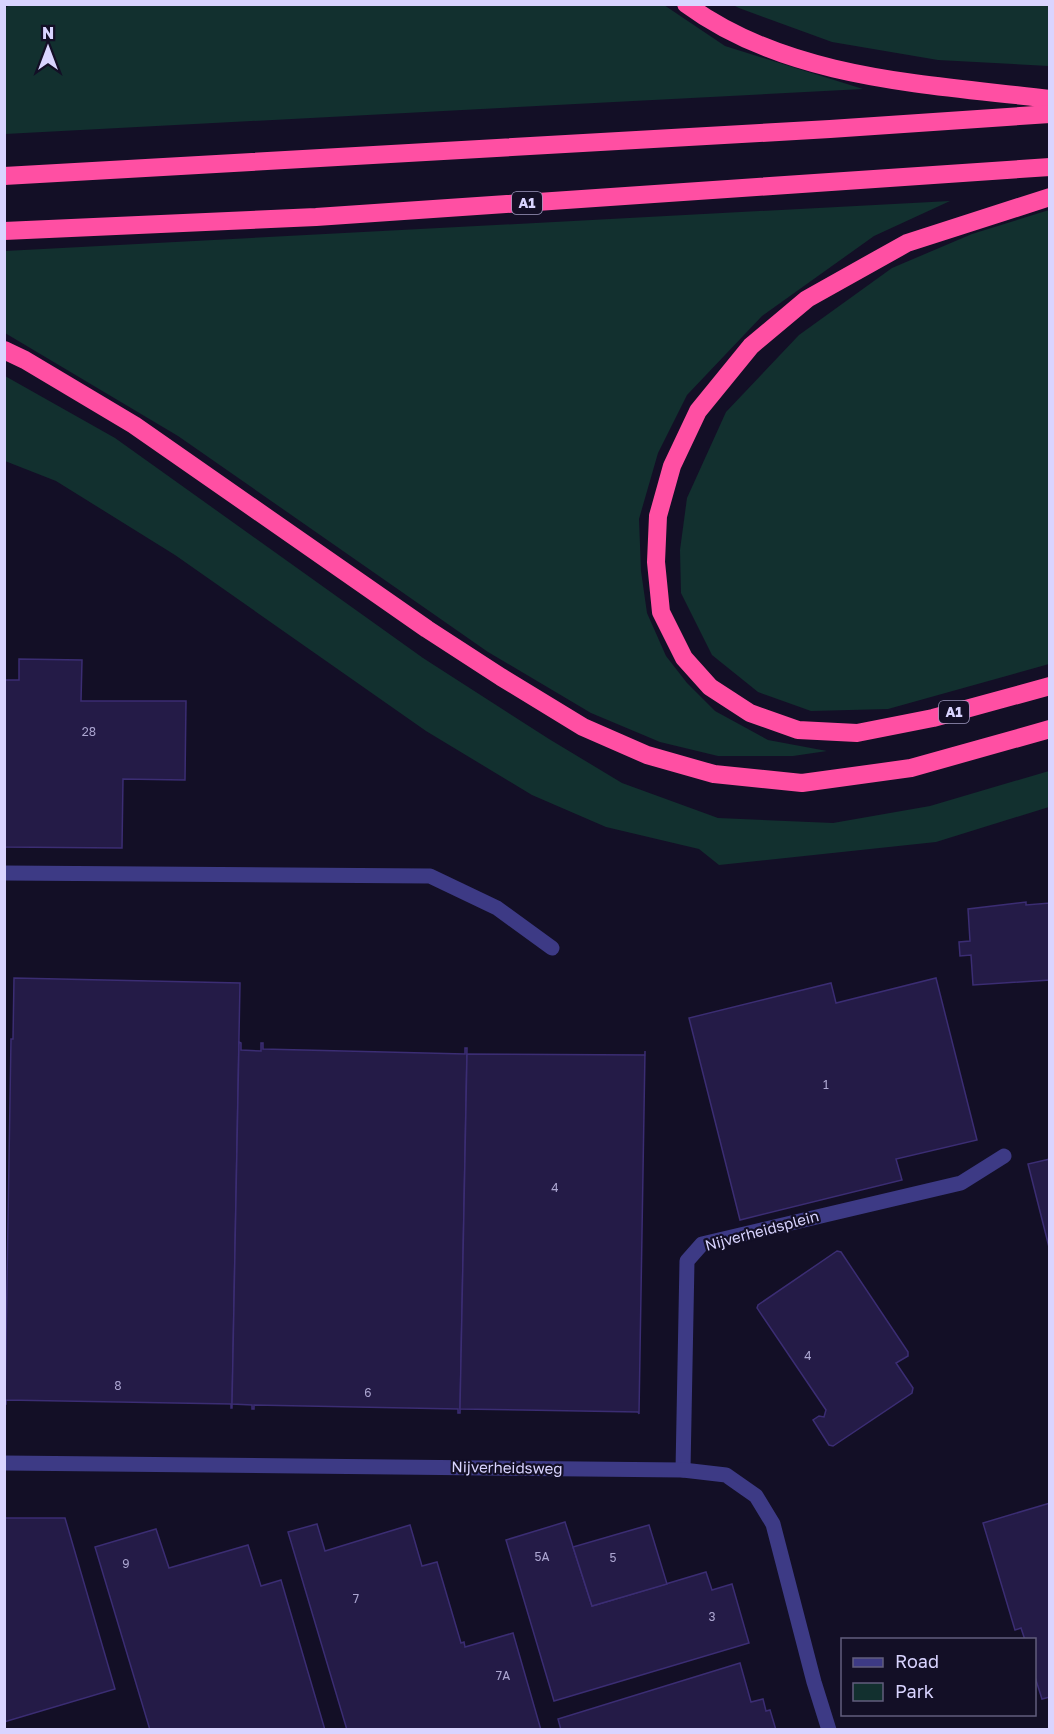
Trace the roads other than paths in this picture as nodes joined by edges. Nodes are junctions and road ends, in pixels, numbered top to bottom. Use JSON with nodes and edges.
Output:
{"nodes":[{"id":1,"x":686,"y":4,"type":"edge"},
{"id":2,"x":1050,"y":99,"type":"edge"},
{"id":3,"x":1050,"y":114,"type":"edge"},
{"id":4,"x":1050,"y":167,"type":"edge"},
{"id":5,"x":4,"y":176,"type":"edge"},
{"id":6,"x":1050,"y":197,"type":"edge"},
{"id":7,"x":4,"y":231,"type":"edge"},
{"id":8,"x":4,"y":350,"type":"edge"},
{"id":9,"x":1050,"y":686,"type":"edge"},
{"id":10,"x":1050,"y":729,"type":"edge"},
{"id":11,"x":4,"y":873,"type":"edge"},
{"id":12,"x":552,"y":948,"type":"dead end"},
{"id":13,"x":1004,"y":1156,"type":"dead end"},
{"id":14,"x":4,"y":1463,"type":"edge"},
{"id":15,"x":683,"y":1470,"type":"junction"},
{"id":16,"x":829,"y":1730,"type":"edge"}],
"edges":[{"from":1,"to":2,"type":"highway"},
{"from":3,"to":5,"type":"highway"},
{"from":4,"to":7,"type":"highway","number":"A1"},
{"from":6,"to":9,"type":"highway","number":"A1"},
{"from":8,"to":10,"type":"highway"},
{"from":11,"to":12,"type":"street"},
{"from":13,"to":15,"type":"street","name":"Nijverheidsplein"},
{"from":14,"to":15,"type":"street","name":"Nijverheidsweg"},
{"from":15,"to":16,"type":"street","name":"Nijverheidsweg"}]}
